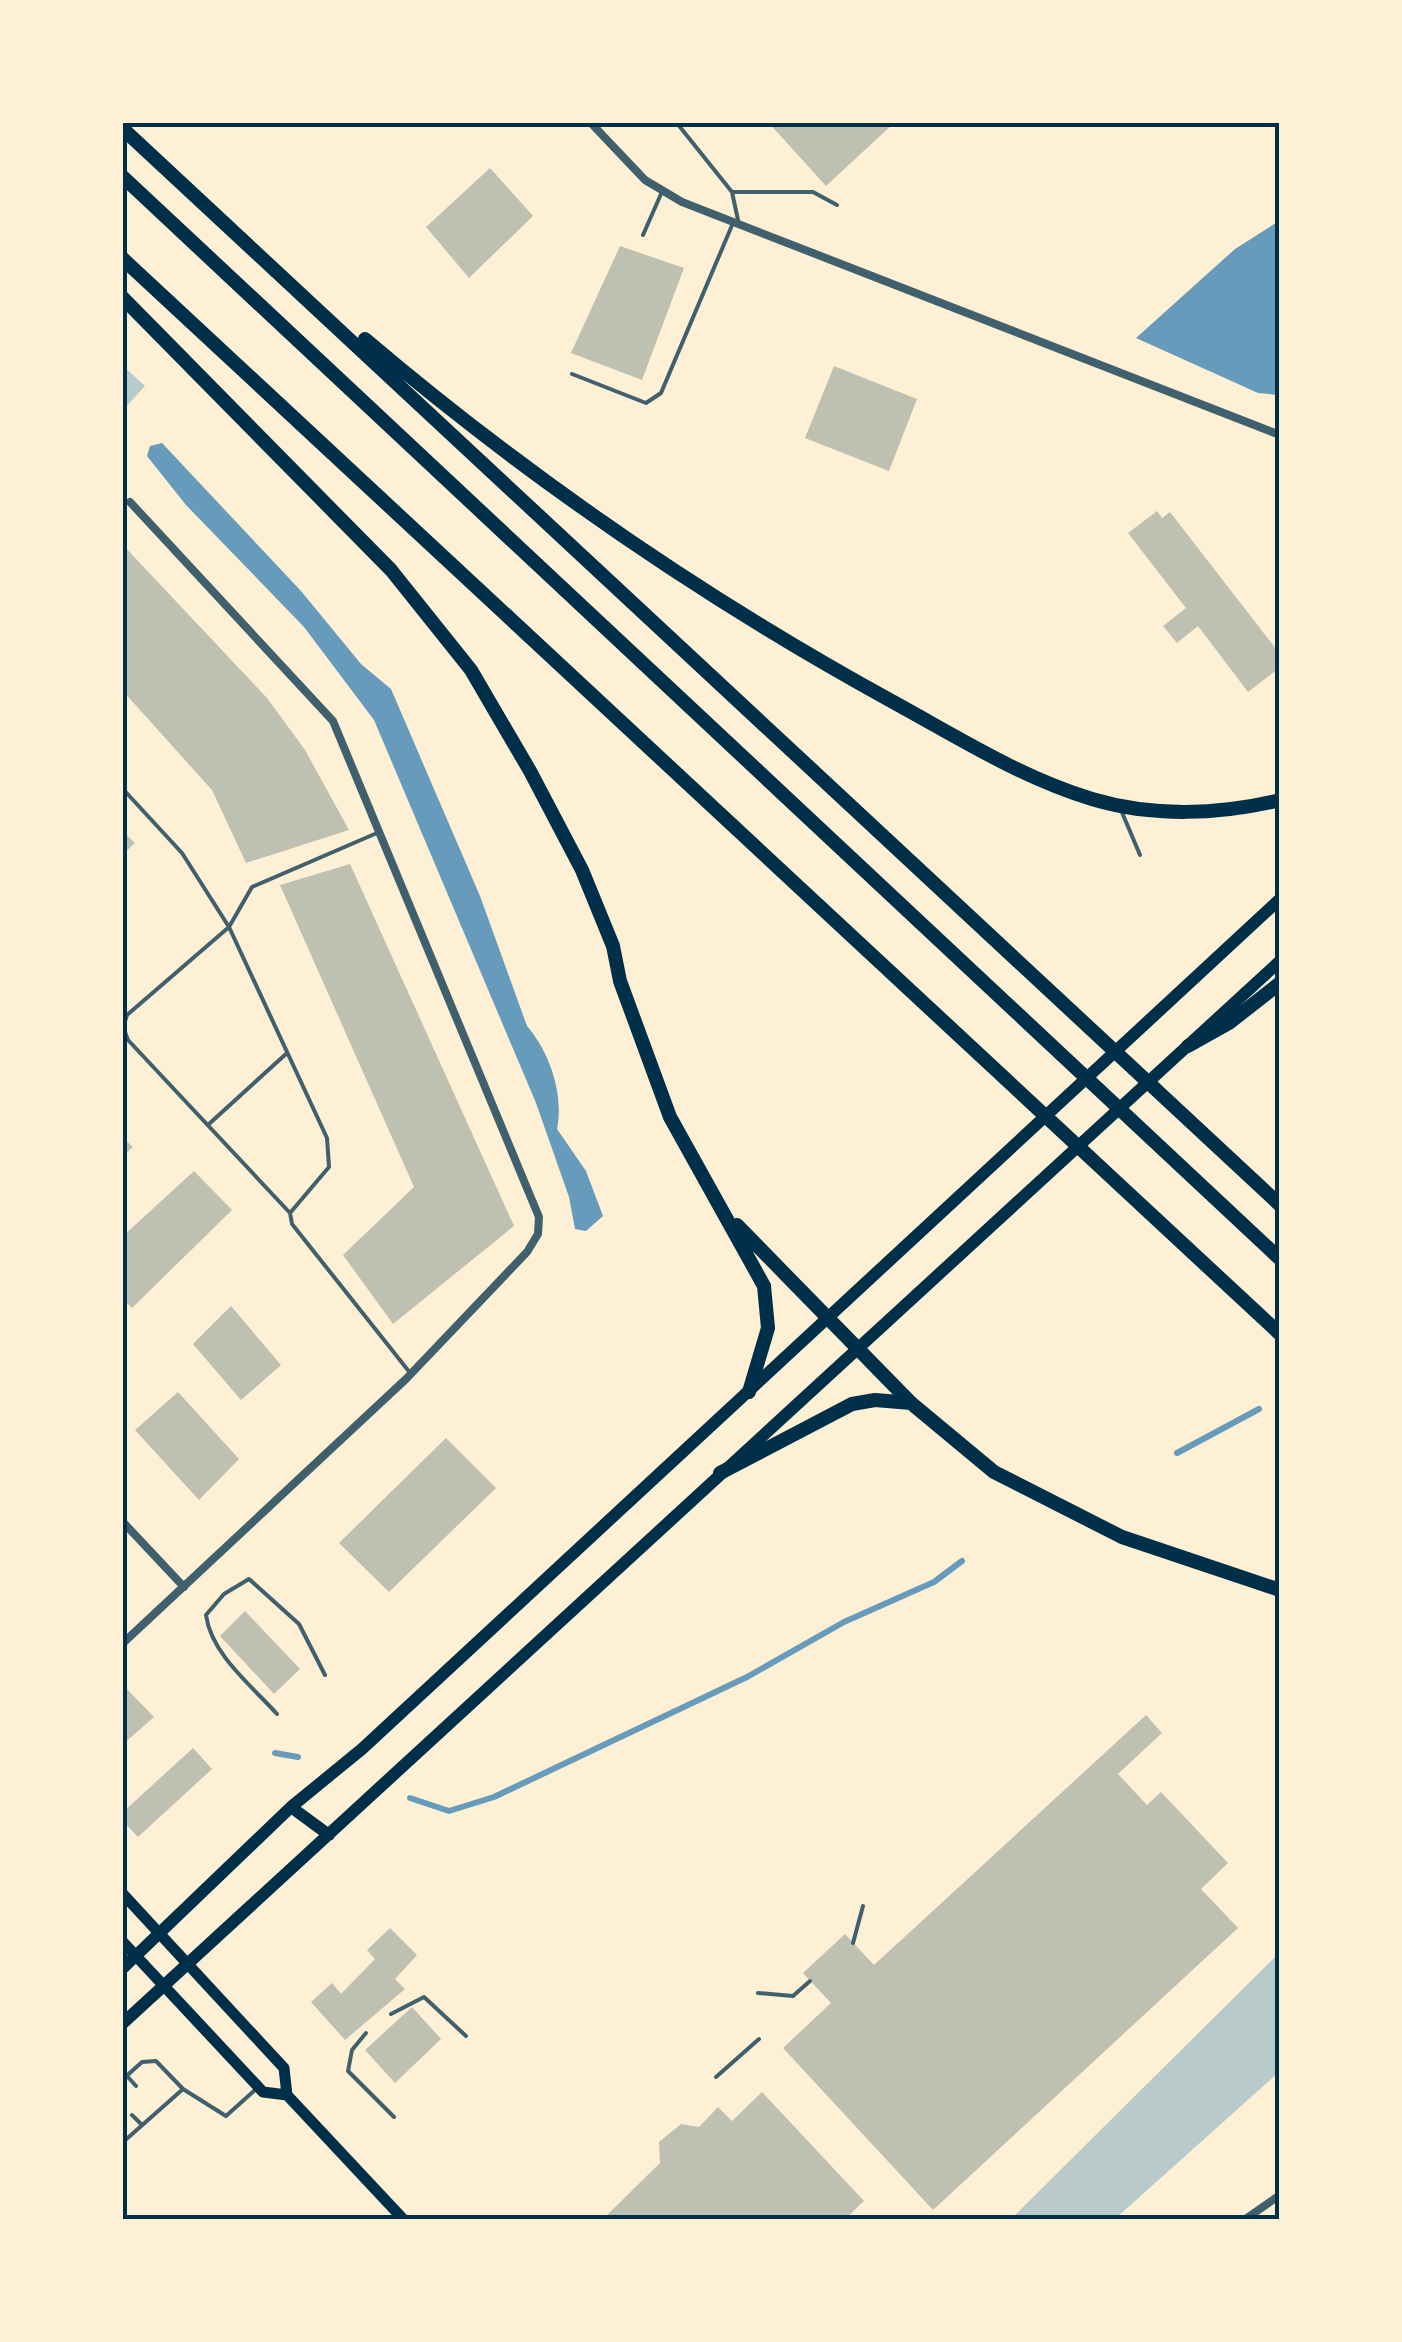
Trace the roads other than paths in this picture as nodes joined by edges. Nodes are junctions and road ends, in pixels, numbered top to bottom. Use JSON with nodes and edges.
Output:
{"nodes":[{"id":1,"x":590,"y":122,"type":"edge"},
{"id":2,"x":676,"y":122,"type":"edge"},
{"id":3,"x":122,"y":128,"type":"edge"},
{"id":4,"x":122,"y":176,"type":"edge"},
{"id":5,"x":662,"y":192,"type":"junction"},
{"id":6,"x":732,"y":192,"type":"junction"},
{"id":7,"x":837,"y":204,"type":"dead end"},
{"id":8,"x":224,"y":220,"type":"junction"},
{"id":9,"x":736,"y":224,"type":"junction"},
{"id":10,"x":643,"y":235,"type":"dead end"},
{"id":11,"x":122,"y":258,"type":"edge"},
{"id":12,"x":122,"y":297,"type":"edge"},
{"id":13,"x":572,"y":374,"type":"dead end"},
{"id":14,"x":1280,"y":435,"type":"edge"},
{"id":15,"x":126,"y":501,"type":"edge"},
{"id":16,"x":122,"y":788,"type":"edge"},
{"id":17,"x":1280,"y":800,"type":"edge"},
{"id":18,"x":1120,"y":806,"type":"junction"},
{"id":19,"x":379,"y":832,"type":"junction"},
{"id":20,"x":1140,"y":855,"type":"dead end"},
{"id":21,"x":1280,"y":899,"type":"edge"},
{"id":22,"x":229,"y":927,"type":"junction"},
{"id":23,"x":1280,"y":961,"type":"edge"},
{"id":24,"x":1280,"y":984,"type":"edge"},
{"id":25,"x":1188,"y":1046,"type":"junction"},
{"id":26,"x":287,"y":1053,"type":"junction"},
{"id":27,"x":208,"y":1125,"type":"junction"},
{"id":28,"x":719,"y":1206,"type":"junction"},
{"id":29,"x":1280,"y":1206,"type":"edge"},
{"id":30,"x":290,"y":1212,"type":"junction"},
{"id":31,"x":1280,"y":1258,"type":"edge"},
{"id":32,"x":829,"y":1317,"type":"junction"},
{"id":33,"x":1280,"y":1334,"type":"edge"},
{"id":34,"x":858,"y":1346,"type":"junction"},
{"id":35,"x":410,"y":1374,"type":"junction"},
{"id":36,"x":748,"y":1392,"type":"junction"},
{"id":37,"x":911,"y":1403,"type":"junction"},
{"id":38,"x":720,"y":1473,"type":"junction"},
{"id":39,"x":122,"y":1521,"type":"edge"},
{"id":40,"x":184,"y":1586,"type":"junction"},
{"id":41,"x":1280,"y":1590,"type":"edge"},
{"id":42,"x":122,"y":1644,"type":"edge"},
{"id":43,"x":325,"y":1675,"type":"dead end"},
{"id":44,"x":277,"y":1714,"type":"dead end"},
{"id":45,"x":291,"y":1807,"type":"junction"},
{"id":46,"x":329,"y":1835,"type":"junction"},
{"id":47,"x":122,"y":1893,"type":"edge"},
{"id":48,"x":863,"y":1906,"type":"dead end"},
{"id":49,"x":160,"y":1934,"type":"junction"},
{"id":50,"x":122,"y":1942,"type":"edge"},
{"id":51,"x":853,"y":1943,"type":"dead end"},
{"id":52,"x":136,"y":1956,"type":"junction"},
{"id":53,"x":189,"y":1965,"type":"junction"},
{"id":54,"x":122,"y":1969,"type":"edge"},
{"id":55,"x":810,"y":1982,"type":"dead end"},
{"id":56,"x":165,"y":1987,"type":"junction"},
{"id":57,"x":758,"y":1993,"type":"dead end"},
{"id":58,"x":391,"y":2014,"type":"dead end"},
{"id":59,"x":122,"y":2024,"type":"edge"},
{"id":60,"x":366,"y":2034,"type":"dead end"},
{"id":61,"x":466,"y":2036,"type":"dead end"},
{"id":62,"x":759,"y":2040,"type":"dead end"},
{"id":63,"x":716,"y":2077,"type":"dead end"},
{"id":64,"x":125,"y":2078,"type":"edge"},
{"id":65,"x":136,"y":2086,"type":"dead end"},
{"id":66,"x":258,"y":2087,"type":"junction"},
{"id":67,"x":183,"y":2089,"type":"junction"},
{"id":68,"x":287,"y":2095,"type":"junction"},
{"id":69,"x":150,"y":2101,"type":"dead end"},
{"id":70,"x":158,"y":2110,"type":"junction"},
{"id":71,"x":132,"y":2115,"type":"dead end"},
{"id":72,"x":394,"y":2118,"type":"dead end"},
{"id":73,"x":142,"y":2125,"type":"junction"},
{"id":74,"x":123,"y":2140,"type":"edge"},
{"id":75,"x":1280,"y":2195,"type":"edge"},
{"id":76,"x":404,"y":2220,"type":"edge"},
{"id":77,"x":1244,"y":2220,"type":"edge"}],
"edges":[{"from":1,"to":5,"type":"street"},
{"from":2,"to":6,"type":"lane"},
{"from":3,"to":8,"type":"highway"},
{"from":4,"to":31,"type":"highway"},
{"from":5,"to":9,"type":"street"},
{"from":5,"to":10,"type":"lane"},
{"from":6,"to":7,"type":"lane"},
{"from":6,"to":9,"type":"lane"},
{"from":8,"to":18,"type":"highway"},
{"from":8,"to":29,"type":"highway"},
{"from":9,"to":13,"type":"lane"},
{"from":9,"to":14,"type":"street"},
{"from":11,"to":33,"type":"highway"},
{"from":12,"to":28,"type":"highway"},
{"from":15,"to":19,"type":"street"},
{"from":16,"to":22,"type":"lane"},
{"from":17,"to":18,"type":"highway"},
{"from":18,"to":20,"type":"lane"},
{"from":19,"to":22,"type":"lane"},
{"from":19,"to":35,"type":"street"},
{"from":21,"to":32,"type":"main road"},
{"from":22,"to":26,"type":"lane"},
{"from":22,"to":27,"type":"lane"},
{"from":23,"to":25,"type":"main road"},
{"from":24,"to":25,"type":"highway"},
{"from":25,"to":34,"type":"main road"},
{"from":26,"to":27,"type":"lane"},
{"from":26,"to":30,"type":"lane"},
{"from":27,"to":30,"type":"lane"},
{"from":28,"to":32,"type":"highway"},
{"from":28,"to":36,"type":"highway"},
{"from":30,"to":35,"type":"lane"},
{"from":32,"to":34,"type":"highway"},
{"from":32,"to":36,"type":"main road"},
{"from":34,"to":37,"type":"highway"},
{"from":34,"to":38,"type":"main road"},
{"from":35,"to":40,"type":"street"},
{"from":36,"to":45,"type":"main road"},
{"from":37,"to":38,"type":"highway"},
{"from":37,"to":41,"type":"highway"},
{"from":38,"to":46,"type":"main road"},
{"from":39,"to":40,"type":"street"},
{"from":40,"to":42,"type":"street"},
{"from":43,"to":44,"type":"lane"},
{"from":45,"to":46,"type":"main road"},
{"from":45,"to":49,"type":"main road"},
{"from":46,"to":53,"type":"main road"},
{"from":47,"to":49,"type":"main road"},
{"from":48,"to":51,"type":"lane"},
{"from":49,"to":52,"type":"main road"},
{"from":49,"to":53,"type":"main road"},
{"from":50,"to":52,"type":"main road"},
{"from":52,"to":54,"type":"main road"},
{"from":52,"to":56,"type":"main road"},
{"from":53,"to":56,"type":"main road"},
{"from":53,"to":68,"type":"main road"},
{"from":55,"to":57,"type":"lane"},
{"from":56,"to":59,"type":"main road"},
{"from":56,"to":66,"type":"main road"},
{"from":58,"to":61,"type":"lane"},
{"from":60,"to":72,"type":"lane"},
{"from":62,"to":63,"type":"lane"},
{"from":64,"to":65,"type":"lane"},
{"from":64,"to":67,"type":"lane"},
{"from":66,"to":67,"type":"lane"},
{"from":66,"to":68,"type":"main road"},
{"from":67,"to":70,"type":"lane"},
{"from":68,"to":76,"type":"main road"},
{"from":69,"to":70,"type":"lane"},
{"from":70,"to":73,"type":"lane"},
{"from":71,"to":73,"type":"lane"},
{"from":73,"to":74,"type":"lane"},
{"from":75,"to":77,"type":"street"}]}
